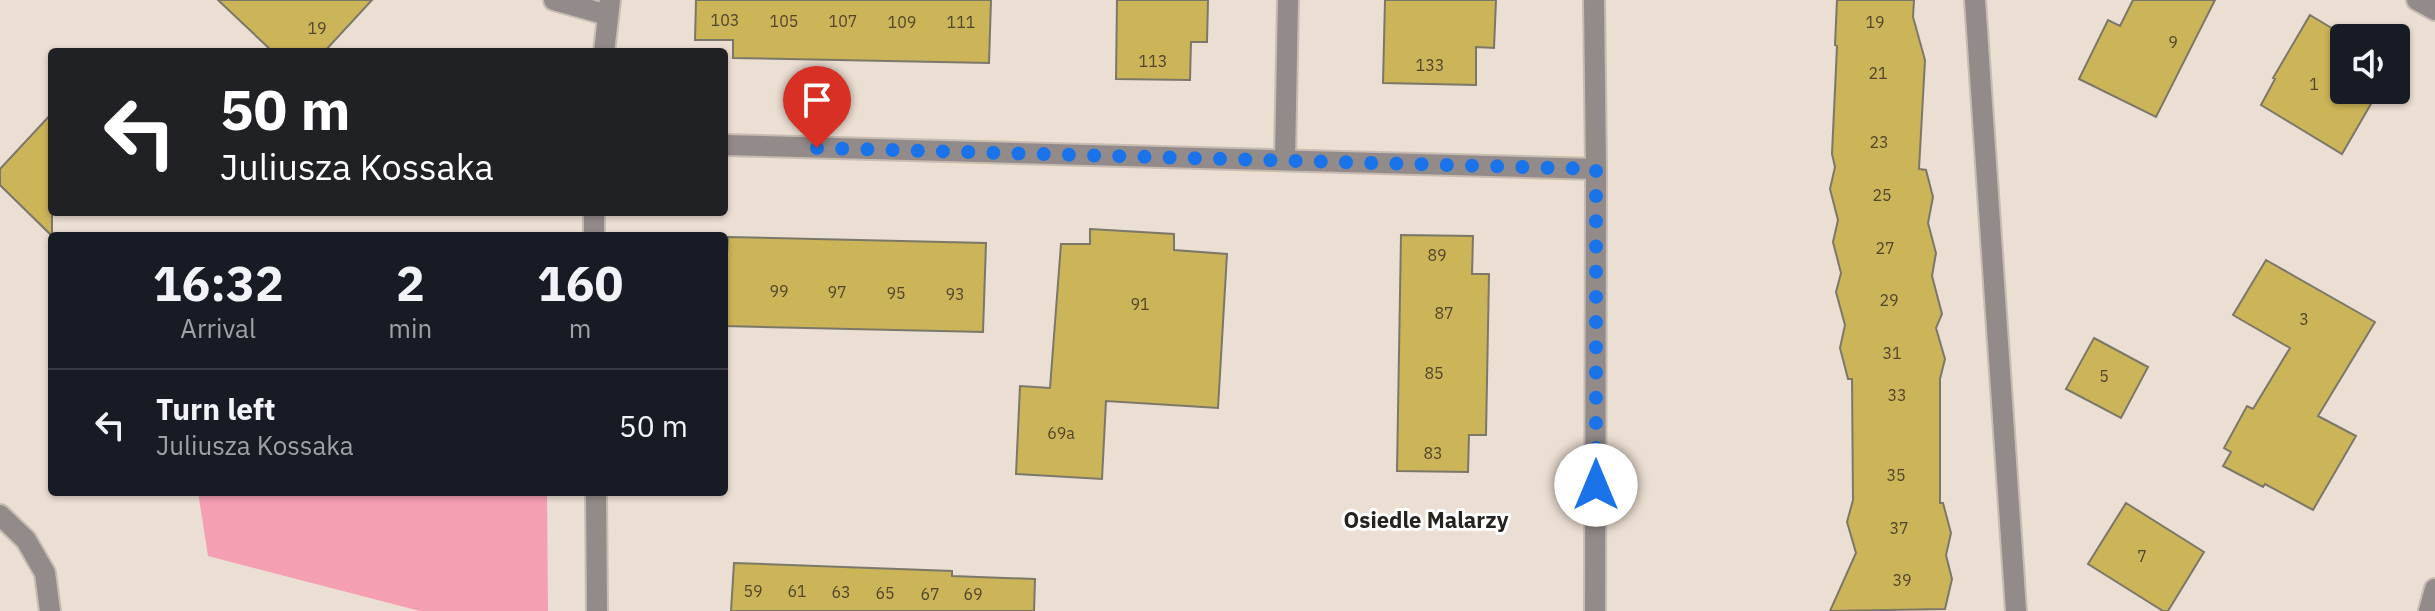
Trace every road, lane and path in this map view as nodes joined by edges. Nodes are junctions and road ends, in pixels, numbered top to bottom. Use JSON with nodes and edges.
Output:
{"nodes":[{"id":1,"x":554,"y":0,"type":"edge"},
{"id":2,"x":1288,"y":0,"type":"edge"},
{"id":3,"x":1594,"y":0,"type":"edge"},
{"id":4,"x":1975,"y":0,"type":"edge"},
{"id":5,"x":2417,"y":0,"type":"edge"},
{"id":6,"x":609,"y":7,"type":"edge"},
{"id":7,"x":2435,"y":10,"type":"edge"},
{"id":8,"x":604,"y":48,"type":"edge"},
{"id":9,"x":728,"y":145,"type":"edge"},
{"id":10,"x":1285,"y":159,"type":"junction"},
{"id":11,"x":1596,"y":169,"type":"junction"},
{"id":12,"x":596,"y":496,"type":"edge"},
{"id":13,"x":0,"y":515,"type":"edge"},
{"id":14,"x":2435,"y":589,"type":"edge"},
{"id":15,"x":50,"y":611,"type":"edge"},
{"id":16,"x":597,"y":611,"type":"edge"},
{"id":17,"x":1595,"y":611,"type":"edge"},
{"id":18,"x":2016,"y":611,"type":"edge"},
{"id":19,"x":2429,"y":611,"type":"edge"}],
"edges":[{"from":1,"to":6,"type":"street"},
{"from":2,"to":10,"type":"street"},
{"from":3,"to":11,"type":"street"},
{"from":4,"to":18,"type":"street"},
{"from":5,"to":7,"type":"street"},
{"from":6,"to":8,"type":"street"},
{"from":9,"to":10,"type":"street"},
{"from":10,"to":11,"type":"street"},
{"from":11,"to":17,"type":"street"},
{"from":12,"to":16,"type":"street"},
{"from":13,"to":15,"type":"street"},
{"from":14,"to":19,"type":"street"}]}
